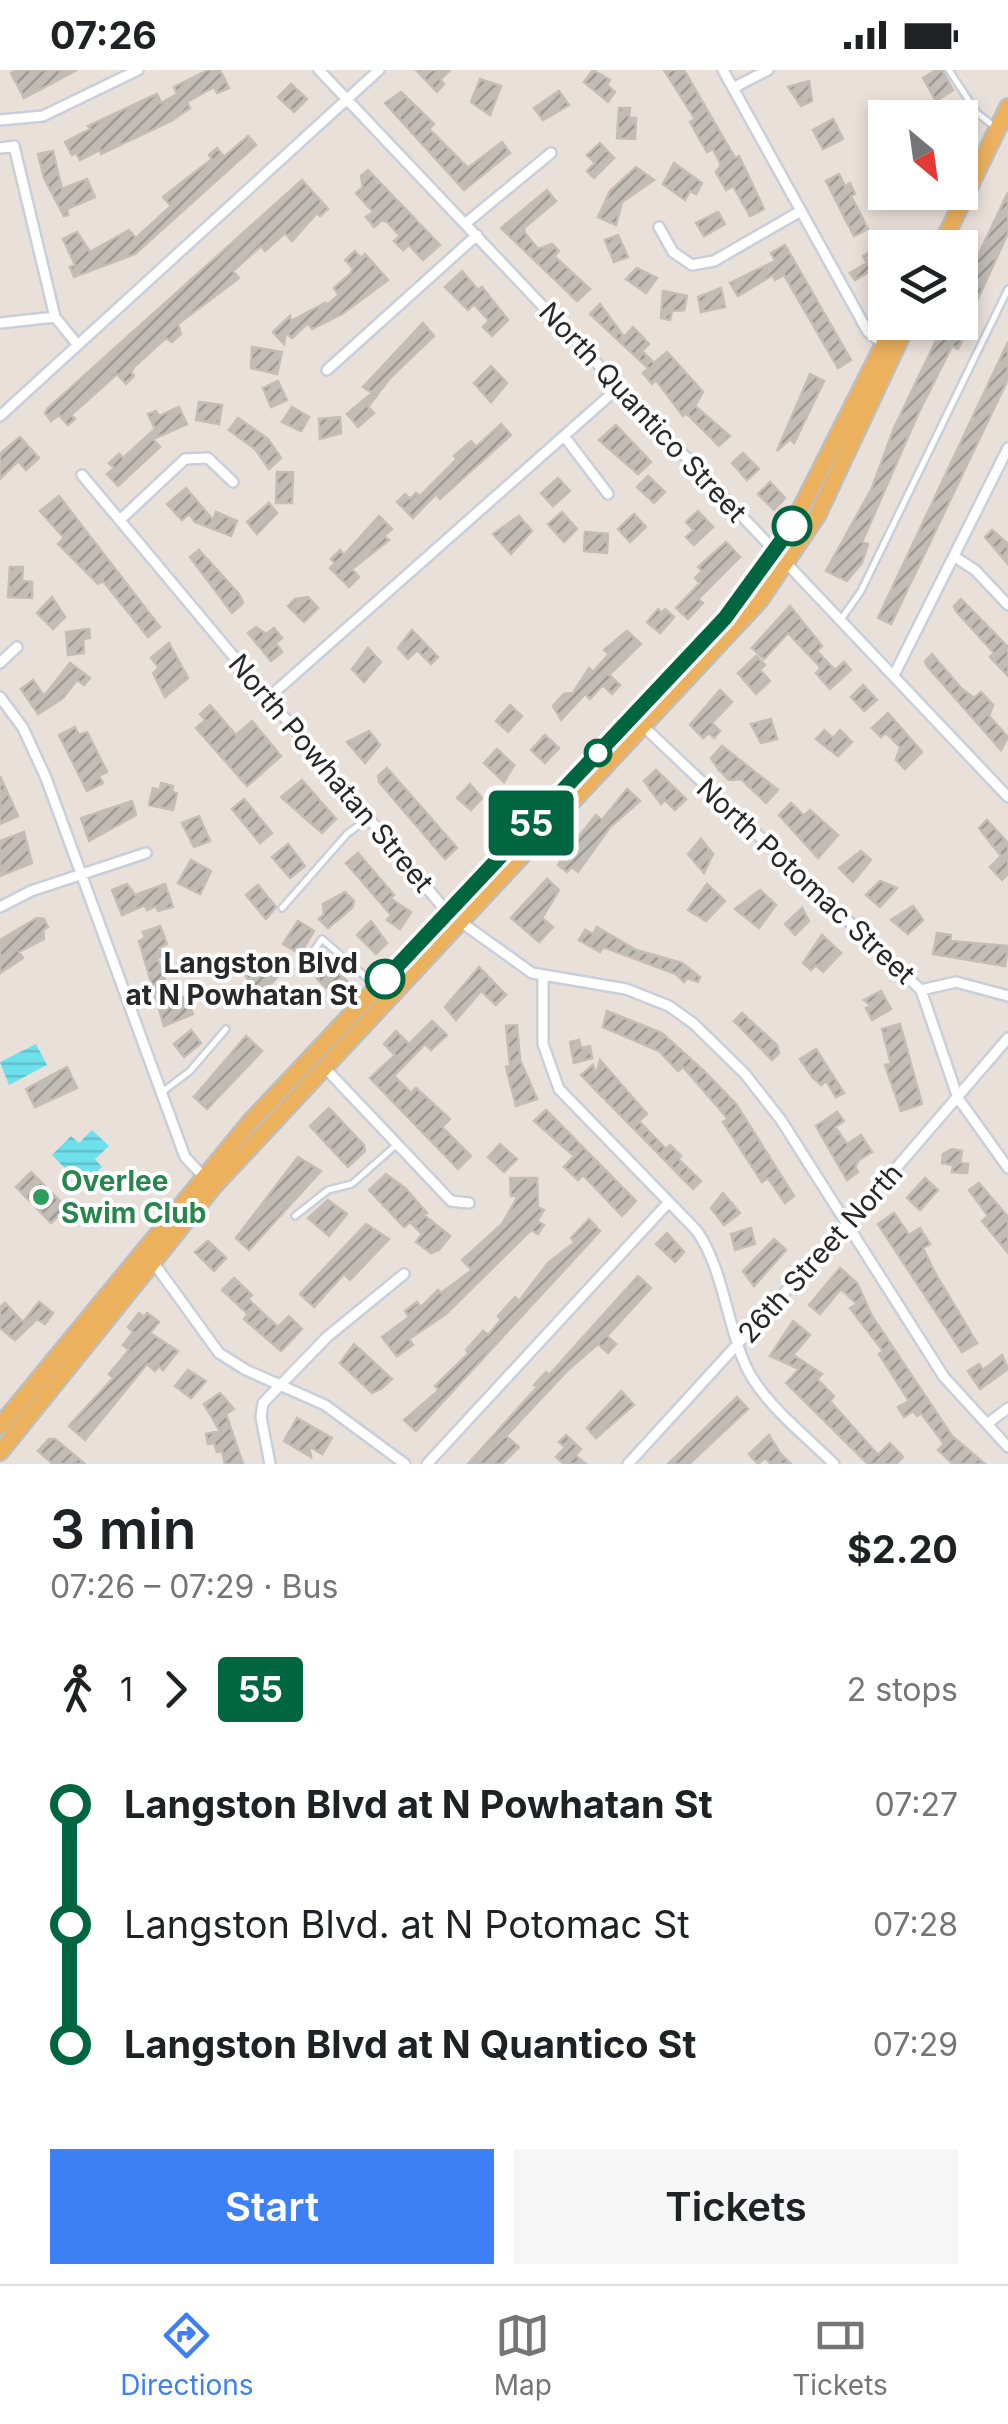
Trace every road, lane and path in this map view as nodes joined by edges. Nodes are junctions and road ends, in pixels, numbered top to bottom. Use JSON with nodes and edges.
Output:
{"nodes":[{"id":1,"x":138,"y":70,"type":"edge"},
{"id":2,"x":320,"y":70,"type":"edge"},
{"id":3,"x":379,"y":70,"type":"edge"},
{"id":4,"x":724,"y":70,"type":"edge"},
{"id":5,"x":768,"y":70,"type":"edge"},
{"id":6,"x":949,"y":70,"type":"edge"},
{"id":7,"x":733,"y":88,"type":"junction"},
{"id":8,"x":349,"y":100,"type":"junction"},
{"id":9,"x":1008,"y":107,"type":"edge"},
{"id":10,"x":0,"y":120,"type":"edge"},
{"id":11,"x":997,"y":129,"type":"junction"},
{"id":12,"x":0,"y":148,"type":"edge"},
{"id":13,"x":551,"y":153,"type":"dead end"},
{"id":14,"x":799,"y":212,"type":"junction"},
{"id":15,"x":466,"y":223,"type":"junction"},
{"id":16,"x":659,"y":227,"type":"dead end"},
{"id":17,"x":949,"y":230,"type":"edge"},
{"id":18,"x":477,"y":235,"type":"junction"},
{"id":19,"x":1008,"y":289,"type":"edge"},
{"id":20,"x":55,"y":316,"type":"junction"},
{"id":21,"x":0,"y":323,"type":"edge"},
{"id":22,"x":892,"y":340,"type":"edge"},
{"id":23,"x":896,"y":340,"type":"edge"},
{"id":24,"x":78,"y":344,"type":"junction"},
{"id":25,"x":890,"y":348,"type":"junction"},
{"id":26,"x":327,"y":370,"type":"dead end"},
{"id":27,"x":618,"y":388,"type":"junction"},
{"id":28,"x":0,"y":416,"type":"edge"},
{"id":29,"x":564,"y":436,"type":"junction"},
{"id":30,"x":1008,"y":448,"type":"edge"},
{"id":31,"x":82,"y":475,"type":"dead end"},
{"id":32,"x":234,"y":482,"type":"dead end"},
{"id":33,"x":608,"y":494,"type":"dead end"},
{"id":34,"x":122,"y":518,"type":"junction"},
{"id":35,"x":782,"y":557,"type":"junction"},
{"id":36,"x":955,"y":558,"type":"junction"},
{"id":37,"x":1008,"y":605,"type":"edge"},
{"id":38,"x":842,"y":618,"type":"junction"},
{"id":39,"x":17,"y":647,"type":"dead end"},
{"id":40,"x":0,"y":663,"type":"edge"},
{"id":41,"x":894,"y":675,"type":"junction"},
{"id":42,"x":0,"y":697,"type":"edge"},
{"id":43,"x":268,"y":698,"type":"junction"},
{"id":44,"x":639,"y":722,"type":"junction"},
{"id":45,"x":1008,"y":797,"type":"edge"},
{"id":46,"x":367,"y":819,"type":"junction"},
{"id":47,"x":146,"y":853,"type":"dead end"},
{"id":48,"x":81,"y":875,"type":"junction"},
{"id":49,"x":0,"y":908,"type":"edge"},
{"id":50,"x":282,"y":908,"type":"dead end"},
{"id":51,"x":455,"y":916,"type":"junction"},
{"id":52,"x":300,"y":970,"type":"dead end"},
{"id":53,"x":543,"y":975,"type":"junction"},
{"id":54,"x":378,"y":987,"type":"junction"},
{"id":55,"x":922,"y":990,"type":"junction"},
{"id":56,"x":1008,"y":996,"type":"edge"},
{"id":57,"x":226,"y":1030,"type":"dead end"},
{"id":58,"x":1008,"y":1038,"type":"edge"},
{"id":59,"x":324,"y":1067,"type":"junction"},
{"id":60,"x":162,"y":1093,"type":"junction"},
{"id":61,"x":958,"y":1098,"type":"junction"},
{"id":62,"x":395,"y":1146,"type":"junction"},
{"id":63,"x":1008,"y":1168,"type":"edge"},
{"id":64,"x":208,"y":1181,"type":"junction"},
{"id":65,"x":669,"y":1202,"type":"junction"},
{"id":66,"x":469,"y":1203,"type":"dead end"},
{"id":67,"x":295,"y":1216,"type":"dead end"},
{"id":68,"x":848,"y":1224,"type":"junction"},
{"id":69,"x":148,"y":1254,"type":"junction"},
{"id":70,"x":404,"y":1274,"type":"dead end"},
{"id":71,"x":738,"y":1343,"type":"junction"},
{"id":72,"x":281,"y":1384,"type":"junction"},
{"id":73,"x":1008,"y":1408,"type":"edge"},
{"id":74,"x":987,"y":1424,"type":"junction"},
{"id":75,"x":0,"y":1426,"type":"edge"},
{"id":76,"x":1008,"y":1447,"type":"edge"},
{"id":77,"x":0,"y":1455,"type":"edge"},
{"id":78,"x":7,"y":1464,"type":"edge"},
{"id":79,"x":270,"y":1464,"type":"edge"},
{"id":80,"x":406,"y":1464,"type":"edge"},
{"id":81,"x":426,"y":1464,"type":"edge"},
{"id":82,"x":628,"y":1464,"type":"edge"},
{"id":83,"x":834,"y":1464,"type":"edge"}],
"edges":[{"from":1,"to":10,"type":"street"},
{"from":2,"to":8,"type":"street","name":"North Quantico Street"},
{"from":3,"to":8,"type":"street"},
{"from":4,"to":7,"type":"street"},
{"from":5,"to":7,"type":"street"},
{"from":6,"to":11,"type":"lane"},
{"from":7,"to":14,"type":"street"},
{"from":8,"to":15,"type":"street","name":"North Quantico Street"},
{"from":8,"to":24,"type":"street"},
{"from":9,"to":11,"type":"main road"},
{"from":11,"to":17,"type":"main road"},
{"from":12,"to":20,"type":"street"},
{"from":13,"to":15,"type":"street"},
{"from":14,"to":16,"type":"street"},
{"from":14,"to":25,"type":"street"},
{"from":15,"to":18,"type":"street","name":"North Quantico Street"},
{"from":18,"to":26,"type":"street"},
{"from":18,"to":27,"type":"street","name":"North Quantico Street"},
{"from":19,"to":38,"type":"lane"},
{"from":20,"to":21,"type":"street"},
{"from":20,"to":24,"type":"street"},
{"from":22,"to":25,"type":"main road"},
{"from":23,"to":25,"type":"main road"},
{"from":24,"to":28,"type":"street"},
{"from":25,"to":35,"type":"main road"},
{"from":27,"to":29,"type":"street"},
{"from":27,"to":35,"type":"street","name":"North Quantico Street"},
{"from":29,"to":33,"type":"street"},
{"from":29,"to":43,"type":"street"},
{"from":30,"to":36,"type":"street"},
{"from":31,"to":34,"type":"street","name":"North Powhatan Street"},
{"from":32,"to":34,"type":"street"},
{"from":34,"to":43,"type":"street","name":"North Powhatan Street"},
{"from":35,"to":38,"type":"street","name":"North Quantico Street"},
{"from":35,"to":44,"type":"main road"},
{"from":36,"to":37,"type":"street"},
{"from":36,"to":41,"type":"street"},
{"from":38,"to":41,"type":"street","name":"North Quantico Street"},
{"from":39,"to":40,"type":"street"},
{"from":41,"to":45,"type":"street","name":"North Quantico Street"},
{"from":42,"to":48,"type":"street"},
{"from":43,"to":46,"type":"street","name":"North Powhatan Street"},
{"from":44,"to":51,"type":"main road"},
{"from":44,"to":55,"type":"street","name":"North Potomac Street"},
{"from":46,"to":50,"type":"lane"},
{"from":46,"to":51,"type":"street","name":"North Powhatan Street"},
{"from":47,"to":48,"type":"street"},
{"from":48,"to":49,"type":"street"},
{"from":48,"to":60,"type":"street"},
{"from":51,"to":53,"type":"street","name":"North Powhatan Street"},
{"from":51,"to":54,"type":"main road"},
{"from":51,"to":59,"type":"main road"},
{"from":52,"to":54,"type":"lane"},
{"from":53,"to":65,"type":"street"},
{"from":53,"to":68,"type":"street","name":"North Powhatan Street"},
{"from":54,"to":64,"type":"main road"},
{"from":55,"to":56,"type":"street"},
{"from":55,"to":61,"type":"street","name":"North Potomac Street"},
{"from":57,"to":60,"type":"lane"},
{"from":58,"to":61,"type":"street","name":"26th Street North"},
{"from":59,"to":62,"type":"street"},
{"from":59,"to":64,"type":"main road"},
{"from":60,"to":64,"type":"street"},
{"from":61,"to":63,"type":"street","name":"North Potomac Street"},
{"from":61,"to":68,"type":"street","name":"26th Street North"},
{"from":62,"to":66,"type":"street"},
{"from":62,"to":67,"type":"lane"},
{"from":64,"to":69,"type":"main road"},
{"from":65,"to":71,"type":"street"},
{"from":65,"to":81,"type":"street"},
{"from":68,"to":71,"type":"street","name":"26th Street North"},
{"from":68,"to":74,"type":"street","name":"North Powhatan Street"},
{"from":69,"to":72,"type":"street"},
{"from":69,"to":75,"type":"main road"},
{"from":69,"to":77,"type":"main road"},
{"from":70,"to":72,"type":"street"},
{"from":71,"to":82,"type":"street","name":"26th Street North"},
{"from":71,"to":83,"type":"street"},
{"from":72,"to":79,"type":"street"},
{"from":72,"to":80,"type":"street"},
{"from":73,"to":74,"type":"street"},
{"from":74,"to":76,"type":"street","name":"North Powhatan Street"},
{"from":77,"to":78,"type":"street"}]}
